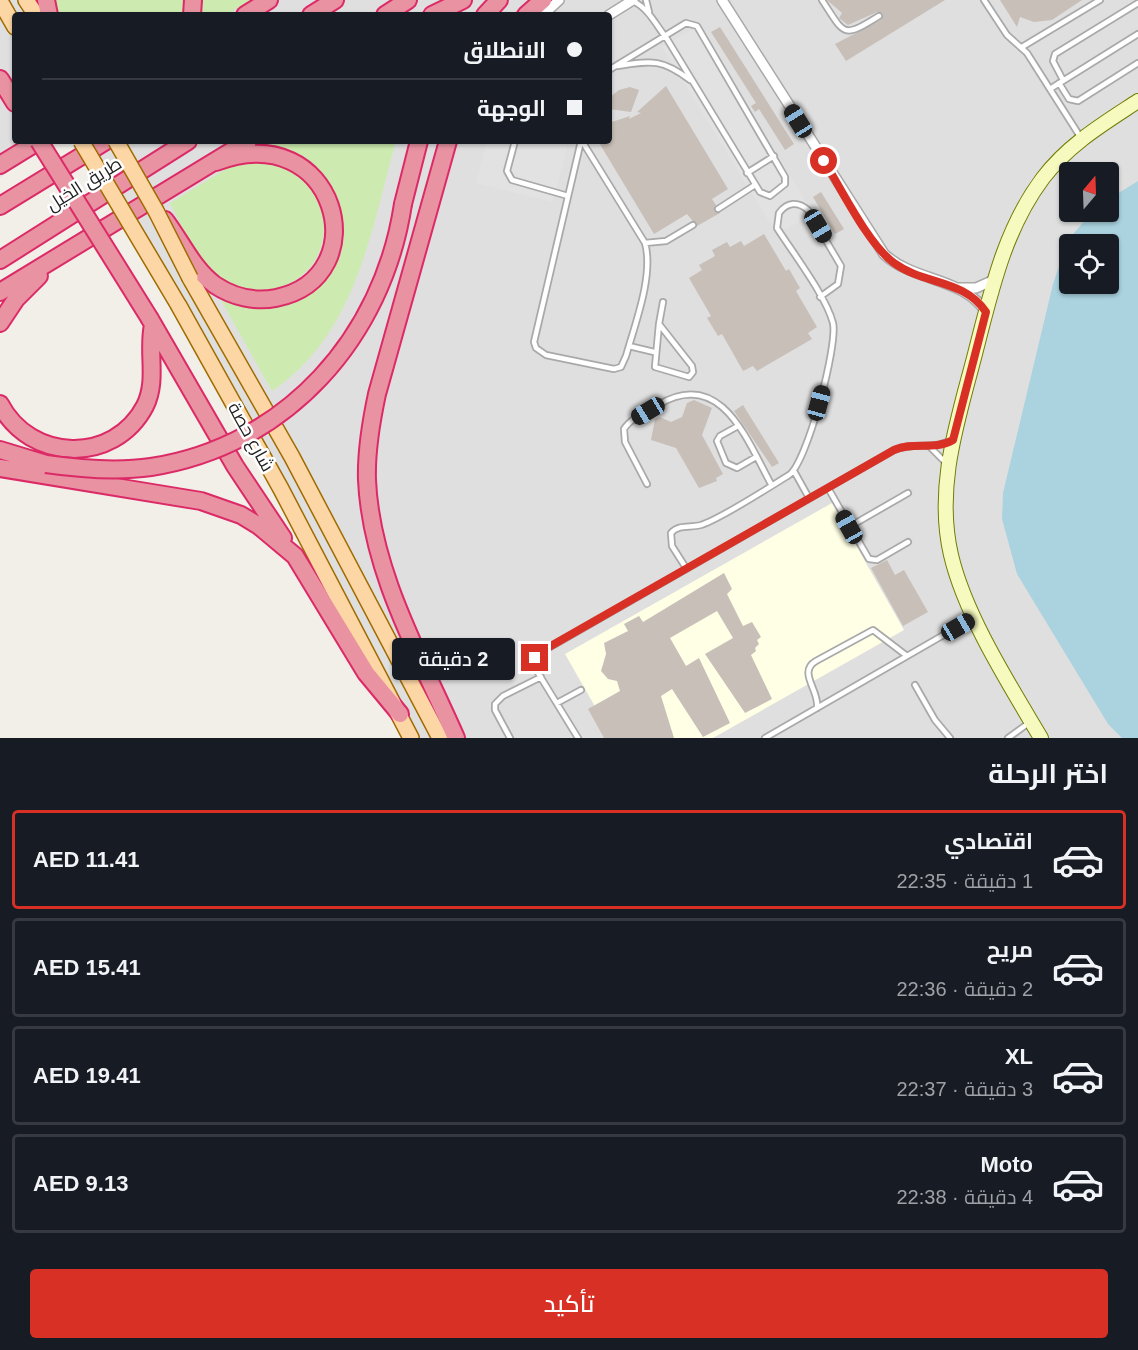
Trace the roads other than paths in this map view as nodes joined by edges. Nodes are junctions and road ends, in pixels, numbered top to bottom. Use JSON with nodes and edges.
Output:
{"nodes":[{"id":1,"x":269,"y":0,"type":"edge"},
{"id":2,"x":335,"y":0,"type":"edge"},
{"id":3,"x":408,"y":0,"type":"edge"},
{"id":4,"x":463,"y":0,"type":"edge"},
{"id":5,"x":499,"y":0,"type":"edge"},
{"id":6,"x":543,"y":0,"type":"edge"},
{"id":7,"x":559,"y":0,"type":"edge"},
{"id":8,"x":633,"y":0,"type":"edge"},
{"id":9,"x":646,"y":0,"type":"edge"},
{"id":10,"x":723,"y":0,"type":"edge"},
{"id":11,"x":822,"y":0,"type":"edge"},
{"id":12,"x":984,"y":0,"type":"edge"},
{"id":13,"x":1100,"y":0,"type":"edge"},
{"id":14,"x":0,"y":1,"type":"edge"},
{"id":15,"x":1138,"y":3,"type":"edge"},
{"id":16,"x":249,"y":12,"type":"edge"},
{"id":17,"x":316,"y":12,"type":"edge"},
{"id":18,"x":390,"y":12,"type":"edge"},
{"id":19,"x":438,"y":12,"type":"edge"},
{"id":20,"x":488,"y":12,"type":"edge"},
{"id":21,"x":529,"y":12,"type":"edge"},
{"id":22,"x":546,"y":12,"type":"edge"},
{"id":23,"x":612,"y":13,"type":"edge"},
{"id":24,"x":650,"y":15,"type":"junction"},
{"id":25,"x":879,"y":16,"type":"dead end"},
{"id":26,"x":12,"y":22,"type":"edge"},
{"id":27,"x":1138,"y":34,"type":"edge"},
{"id":28,"x":664,"y":36,"type":"junction"},
{"id":29,"x":1022,"y":47,"type":"junction"},
{"id":30,"x":1138,"y":63,"type":"edge"},
{"id":31,"x":612,"y":68,"type":"edge"},
{"id":32,"x":0,"y":79,"type":"edge"},
{"id":33,"x":1061,"y":81,"type":"junction"},
{"id":34,"x":694,"y":82,"type":"junction"},
{"id":35,"x":1050,"y":89,"type":"junction"},
{"id":36,"x":12,"y":98,"type":"edge"},
{"id":37,"x":1138,"y":101,"type":"edge"},
{"id":38,"x":1081,"y":138,"type":"junction"},
{"id":39,"x":34,"y":144,"type":"edge"},
{"id":40,"x":41,"y":144,"type":"edge"},
{"id":41,"x":83,"y":144,"type":"edge"},
{"id":42,"x":101,"y":144,"type":"edge"},
{"id":43,"x":118,"y":144,"type":"edge"},
{"id":44,"x":183,"y":144,"type":"edge"},
{"id":45,"x":243,"y":144,"type":"edge"},
{"id":46,"x":418,"y":144,"type":"edge"},
{"id":47,"x":447,"y":144,"type":"edge"},
{"id":48,"x":514,"y":144,"type":"edge"},
{"id":49,"x":581,"y":144,"type":"edge"},
{"id":50,"x":584,"y":144,"type":"edge"},
{"id":51,"x":774,"y":156,"type":"junction"},
{"id":52,"x":216,"y":162,"type":"junction"},
{"id":53,"x":1,"y":165,"type":"edge"},
{"id":54,"x":747,"y":173,"type":"junction"},
{"id":55,"x":755,"y":185,"type":"junction"},
{"id":56,"x":568,"y":196,"type":"junction"},
{"id":57,"x":0,"y":206,"type":"edge"},
{"id":58,"x":718,"y":209,"type":"dead end"},
{"id":59,"x":156,"y":211,"type":"junction"},
{"id":60,"x":693,"y":225,"type":"dead end"},
{"id":61,"x":645,"y":243,"type":"junction"},
{"id":62,"x":57,"y":259,"type":"junction"},
{"id":63,"x":0,"y":260,"type":"edge"},
{"id":64,"x":994,"y":280,"type":"junction"},
{"id":65,"x":957,"y":287,"type":"junction"},
{"id":66,"x":0,"y":292,"type":"edge"},
{"id":67,"x":820,"y":297,"type":"junction"},
{"id":68,"x":663,"y":302,"type":"dead end"},
{"id":69,"x":986,"y":312,"type":"junction"},
{"id":70,"x":151,"y":322,"type":"junction"},
{"id":71,"x":0,"y":323,"type":"edge"},
{"id":72,"x":660,"y":324,"type":"junction"},
{"id":73,"x":629,"y":346,"type":"junction"},
{"id":74,"x":654,"y":352,"type":"junction"},
{"id":75,"x":0,"y":404,"type":"edge"},
{"id":76,"x":738,"y":426,"type":"junction"},
{"id":77,"x":953,"y":440,"type":"junction"},
{"id":78,"x":927,"y":446,"type":"junction"},
{"id":79,"x":0,"y":450,"type":"edge"},
{"id":80,"x":756,"y":457,"type":"junction"},
{"id":81,"x":948,"y":466,"type":"junction"},
{"id":82,"x":0,"y":468,"type":"edge"},
{"id":83,"x":794,"y":471,"type":"junction"},
{"id":84,"x":647,"y":484,"type":"dead end"},
{"id":85,"x":771,"y":484,"type":"junction"},
{"id":86,"x":828,"y":488,"type":"junction"},
{"id":87,"x":908,"y":493,"type":"dead end"},
{"id":88,"x":809,"y":498,"type":"junction"},
{"id":89,"x":849,"y":527,"type":"junction"},
{"id":90,"x":908,"y":542,"type":"dead end"},
{"id":91,"x":295,"y":556,"type":"junction"},
{"id":92,"x":686,"y":568,"type":"junction"},
{"id":93,"x":975,"y":617,"type":"junction"},
{"id":94,"x":907,"y":656,"type":"junction"},
{"id":95,"x":541,"y":677,"type":"junction"},
{"id":96,"x":915,"y":685,"type":"dead end"},
{"id":97,"x":581,"y":690,"type":"dead end"},
{"id":98,"x":557,"y":703,"type":"junction"},
{"id":99,"x":817,"y":708,"type":"junction"},
{"id":100,"x":400,"y":714,"type":"junction"},
{"id":101,"x":1031,"y":722,"type":"junction"},
{"id":102,"x":411,"y":738,"type":"edge"},
{"id":103,"x":440,"y":738,"type":"edge"},
{"id":104,"x":456,"y":738,"type":"edge"},
{"id":105,"x":510,"y":738,"type":"edge"},
{"id":106,"x":578,"y":738,"type":"edge"},
{"id":107,"x":765,"y":738,"type":"edge"},
{"id":108,"x":950,"y":738,"type":"edge"},
{"id":109,"x":1008,"y":738,"type":"edge"},
{"id":110,"x":1041,"y":738,"type":"edge"}],
"edges":[{"from":1,"to":16,"type":"highway"},
{"from":2,"to":17,"type":"highway"},
{"from":3,"to":18,"type":"highway"},
{"from":4,"to":19,"type":"highway"},
{"from":5,"to":20,"type":"highway"},
{"from":6,"to":21,"type":"highway"},
{"from":7,"to":22,"type":"street"},
{"from":8,"to":23,"type":"street"},
{"from":8,"to":24,"type":"lane"},
{"from":9,"to":24,"type":"lane"},
{"from":10,"to":65,"type":"street"},
{"from":11,"to":25,"type":"lane"},
{"from":12,"to":29,"type":"lane"},
{"from":13,"to":29,"type":"lane"},
{"from":14,"to":26,"type":"main road"},
{"from":15,"to":33,"type":"lane"},
{"from":24,"to":28,"type":"lane"},
{"from":27,"to":33,"type":"lane"},
{"from":28,"to":31,"type":"lane"},
{"from":28,"to":34,"type":"lane"},
{"from":28,"to":51,"type":"lane"},
{"from":29,"to":35,"type":"lane"},
{"from":30,"to":33,"type":"lane"},
{"from":31,"to":34,"type":"lane"},
{"from":32,"to":36,"type":"highway"},
{"from":33,"to":35,"type":"lane"},
{"from":34,"to":54,"type":"lane"},
{"from":35,"to":38,"type":"lane"},
{"from":37,"to":38,"type":"street"},
{"from":38,"to":64,"type":"street"},
{"from":39,"to":53,"type":"highway"},
{"from":40,"to":70,"type":"highway","bridge":true},
{"from":41,"to":100,"type":"main road","name":"شارع حصة","bridge":true},
{"from":42,"to":57,"type":"highway","name":"طريق الخيل"},
{"from":43,"to":59,"type":"main road","name":"شارع حصة","bridge":true},
{"from":44,"to":63,"type":"highway","name":"طريق الخيل"},
{"from":45,"to":52,"type":"highway"},
{"from":46,"to":79,"type":"highway","bridge":true},
{"from":47,"to":104,"type":"highway"},
{"from":48,"to":56,"type":"lane"},
{"from":49,"to":56,"type":"lane"},
{"from":50,"to":61,"type":"lane"},
{"from":51,"to":54,"type":"lane"},
{"from":51,"to":55,"type":"lane"},
{"from":52,"to":59,"type":"highway","bridge":true},
{"from":52,"to":62,"type":"highway"},
{"from":54,"to":55,"type":"lane"},
{"from":55,"to":58,"type":"lane"},
{"from":56,"to":73,"type":"lane"},
{"from":59,"to":103,"type":"main road","name":"شارع حصة","bridge":true},
{"from":60,"to":61,"type":"lane"},
{"from":61,"to":73,"type":"lane"},
{"from":62,"to":66,"type":"highway"},
{"from":62,"to":71,"type":"highway"},
{"from":64,"to":65,"type":"street"},
{"from":64,"to":69,"type":"street"},
{"from":65,"to":69,"type":"street"},
{"from":67,"to":67,"type":"lane"},
{"from":67,"to":83,"type":"lane"},
{"from":68,"to":72,"type":"lane"},
{"from":69,"to":77,"type":"street"},
{"from":70,"to":75,"type":"highway"},
{"from":70,"to":91,"type":"highway"},
{"from":72,"to":74,"type":"lane"},
{"from":72,"to":74,"type":"lane"},
{"from":73,"to":74,"type":"lane"},
{"from":76,"to":80,"type":"lane"},
{"from":76,"to":80,"type":"lane"},
{"from":76,"to":84,"type":"lane"},
{"from":77,"to":78,"type":"lane"},
{"from":77,"to":81,"type":"street"},
{"from":78,"to":81,"type":"lane"},
{"from":78,"to":86,"type":"lane"},
{"from":80,"to":85,"type":"lane"},
{"from":81,"to":93,"type":"street"},
{"from":82,"to":91,"type":"highway"},
{"from":83,"to":85,"type":"lane"},
{"from":83,"to":88,"type":"lane"},
{"from":85,"to":92,"type":"lane"},
{"from":86,"to":88,"type":"lane"},
{"from":86,"to":89,"type":"lane"},
{"from":87,"to":89,"type":"lane"},
{"from":88,"to":92,"type":"lane"},
{"from":89,"to":90,"type":"lane"},
{"from":91,"to":100,"type":"highway"},
{"from":92,"to":95,"type":"lane"},
{"from":93,"to":94,"type":"lane"},
{"from":93,"to":101,"type":"street"},
{"from":94,"to":99,"type":"lane"},
{"from":94,"to":99,"type":"lane"},
{"from":95,"to":98,"type":"lane"},
{"from":95,"to":105,"type":"lane"},
{"from":96,"to":108,"type":"lane"},
{"from":97,"to":98,"type":"lane"},
{"from":98,"to":106,"type":"lane"},
{"from":99,"to":107,"type":"lane"},
{"from":100,"to":102,"type":"main road","name":"شارع حصة"},
{"from":101,"to":109,"type":"lane"},
{"from":101,"to":110,"type":"street"}]}
